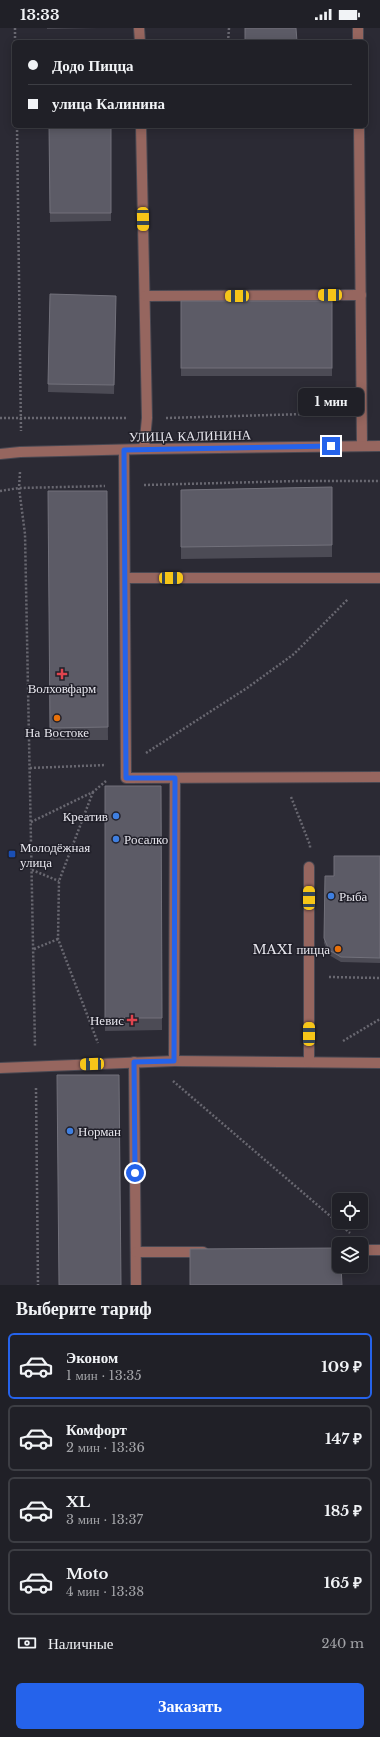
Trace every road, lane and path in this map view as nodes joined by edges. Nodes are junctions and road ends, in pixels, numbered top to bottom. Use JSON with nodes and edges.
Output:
{"nodes":[{"id":1,"x":15,"y":28,"type":"edge"},
{"id":2,"x":139,"y":28,"type":"edge"},
{"id":3,"x":229,"y":28,"type":"edge"},
{"id":4,"x":358,"y":28,"type":"edge"},
{"id":5,"x":15,"y":40,"type":"edge"},
{"id":6,"x":140,"y":40,"type":"edge"},
{"id":7,"x":228,"y":40,"type":"edge"},
{"id":8,"x":358,"y":40,"type":"edge"},
{"id":9,"x":17,"y":128,"type":"edge"},
{"id":10,"x":141,"y":128,"type":"edge"},
{"id":11,"x":359,"y":128,"type":"edge"},
{"id":12,"x":361,"y":295,"type":"junction"},
{"id":13,"x":145,"y":296,"type":"junction"},
{"id":14,"x":362,"y":412,"type":"junction"},
{"id":15,"x":0,"y":418,"type":"edge"},
{"id":16,"x":22,"y":418,"type":"junction"},
{"id":17,"x":147,"y":418,"type":"junction"},
{"id":18,"x":362,"y":446,"type":"junction"},
{"id":19,"x":380,"y":446,"type":"edge"},
{"id":20,"x":144,"y":449,"type":"junction"},
{"id":21,"x":124,"y":450,"type":"junction"},
{"id":22,"x":20,"y":452,"type":"junction"},
{"id":23,"x":0,"y":454,"type":"edge"},
{"id":24,"x":380,"y":481,"type":"edge"},
{"id":25,"x":124,"y":485,"type":"junction"},
{"id":26,"x":19,"y":488,"type":"junction"},
{"id":27,"x":0,"y":491,"type":"edge"},
{"id":28,"x":125,"y":578,"type":"junction"},
{"id":29,"x":368,"y":578,"type":"junction"},
{"id":30,"x":380,"y":578,"type":"edge"},
{"id":31,"x":126,"y":765,"type":"junction"},
{"id":32,"x":30,"y":768,"type":"junction"},
{"id":33,"x":380,"y":777,"type":"edge"},
{"id":34,"x":175,"y":778,"type":"junction"},
{"id":35,"x":284,"y":778,"type":"junction"},
{"id":36,"x":93,"y":792,"type":"junction"},
{"id":37,"x":31,"y":822,"type":"junction"},
{"id":38,"x":309,"y":867,"type":"joint"},
{"id":39,"x":32,"y":870,"type":"junction"},
{"id":40,"x":59,"y":881,"type":"junction"},
{"id":41,"x":58,"y":939,"type":"junction"},
{"id":42,"x":34,"y":948,"type":"junction"},
{"id":43,"x":309,"y":977,"type":"junction"},
{"id":44,"x":380,"y":978,"type":"edge"},
{"id":45,"x":174,"y":1061,"type":"junction"},
{"id":46,"x":134,"y":1062,"type":"junction"},
{"id":47,"x":150,"y":1062,"type":"junction"},
{"id":48,"x":309,"y":1062,"type":"junction"},
{"id":49,"x":106,"y":1063,"type":"junction"},
{"id":50,"x":380,"y":1063,"type":"edge"},
{"id":51,"x":35,"y":1066,"type":"junction"},
{"id":52,"x":0,"y":1068,"type":"edge"},
{"id":53,"x":370,"y":1250,"type":"edge"},
{"id":54,"x":136,"y":1252,"type":"junction"},
{"id":55,"x":214,"y":1252,"type":"edge"},
{"id":56,"x":38,"y":1285,"type":"edge"},
{"id":57,"x":136,"y":1285,"type":"edge"}],
"edges":[{"from":1,"to":5,"type":"path"},
{"from":2,"to":6,"type":"street"},
{"from":3,"to":7,"type":"path"},
{"from":4,"to":8,"type":"street"},
{"from":9,"to":16,"type":"path"},
{"from":10,"to":13,"type":"street"},
{"from":11,"to":12,"type":"street"},
{"from":12,"to":13,"type":"street"},
{"from":12,"to":14,"type":"street"},
{"from":13,"to":17,"type":"street"},
{"from":14,"to":17,"type":"path"},
{"from":14,"to":18,"type":"street"},
{"from":15,"to":16,"type":"path"},
{"from":16,"to":17,"type":"path"},
{"from":16,"to":22,"type":"path"},
{"from":17,"to":20,"type":"street"},
{"from":18,"to":19,"type":"street","name":"УЛИЦА КАЛИНИНА"},
{"from":18,"to":20,"type":"street","name":"УЛИЦА КАЛИНИНА"},
{"from":20,"to":21,"type":"street","name":"УЛИЦА КАЛИНИНА"},
{"from":21,"to":22,"type":"street","name":"УЛИЦА КАЛИНИНА"},
{"from":21,"to":25,"type":"street"},
{"from":22,"to":23,"type":"street","name":"УЛИЦА КАЛИНИНА"},
{"from":22,"to":26,"type":"path"},
{"from":24,"to":25,"type":"path"},
{"from":25,"to":26,"type":"path"},
{"from":25,"to":28,"type":"street"},
{"from":26,"to":27,"type":"path"},
{"from":26,"to":32,"type":"path"},
{"from":28,"to":29,"type":"street"},
{"from":28,"to":31,"type":"street"},
{"from":29,"to":30,"type":"street"},
{"from":29,"to":31,"type":"path"},
{"from":31,"to":32,"type":"path"},
{"from":31,"to":34,"type":"street"},
{"from":31,"to":36,"type":"path"},
{"from":32,"to":37,"type":"path"},
{"from":33,"to":35,"type":"street"},
{"from":34,"to":35,"type":"street"},
{"from":34,"to":45,"type":"street"},
{"from":35,"to":38,"type":"path"},
{"from":36,"to":37,"type":"path"},
{"from":36,"to":40,"type":"path"},
{"from":37,"to":39,"type":"path"},
{"from":38,"to":43,"type":"street"},
{"from":39,"to":40,"type":"path"},
{"from":39,"to":42,"type":"path"},
{"from":40,"to":41,"type":"path"},
{"from":41,"to":42,"type":"path"},
{"from":41,"to":49,"type":"path"},
{"from":42,"to":51,"type":"path"},
{"from":43,"to":44,"type":"path"},
{"from":43,"to":48,"type":"street"},
{"from":45,"to":47,"type":"street"},
{"from":45,"to":48,"type":"street"},
{"from":46,"to":47,"type":"street"},
{"from":46,"to":49,"type":"street"},
{"from":46,"to":54,"type":"street"},
{"from":47,"to":53,"type":"path"},
{"from":48,"to":50,"type":"street"},
{"from":49,"to":51,"type":"street"},
{"from":51,"to":52,"type":"street"},
{"from":51,"to":56,"type":"path"},
{"from":54,"to":55,"type":"street"},
{"from":54,"to":57,"type":"street"}]}
